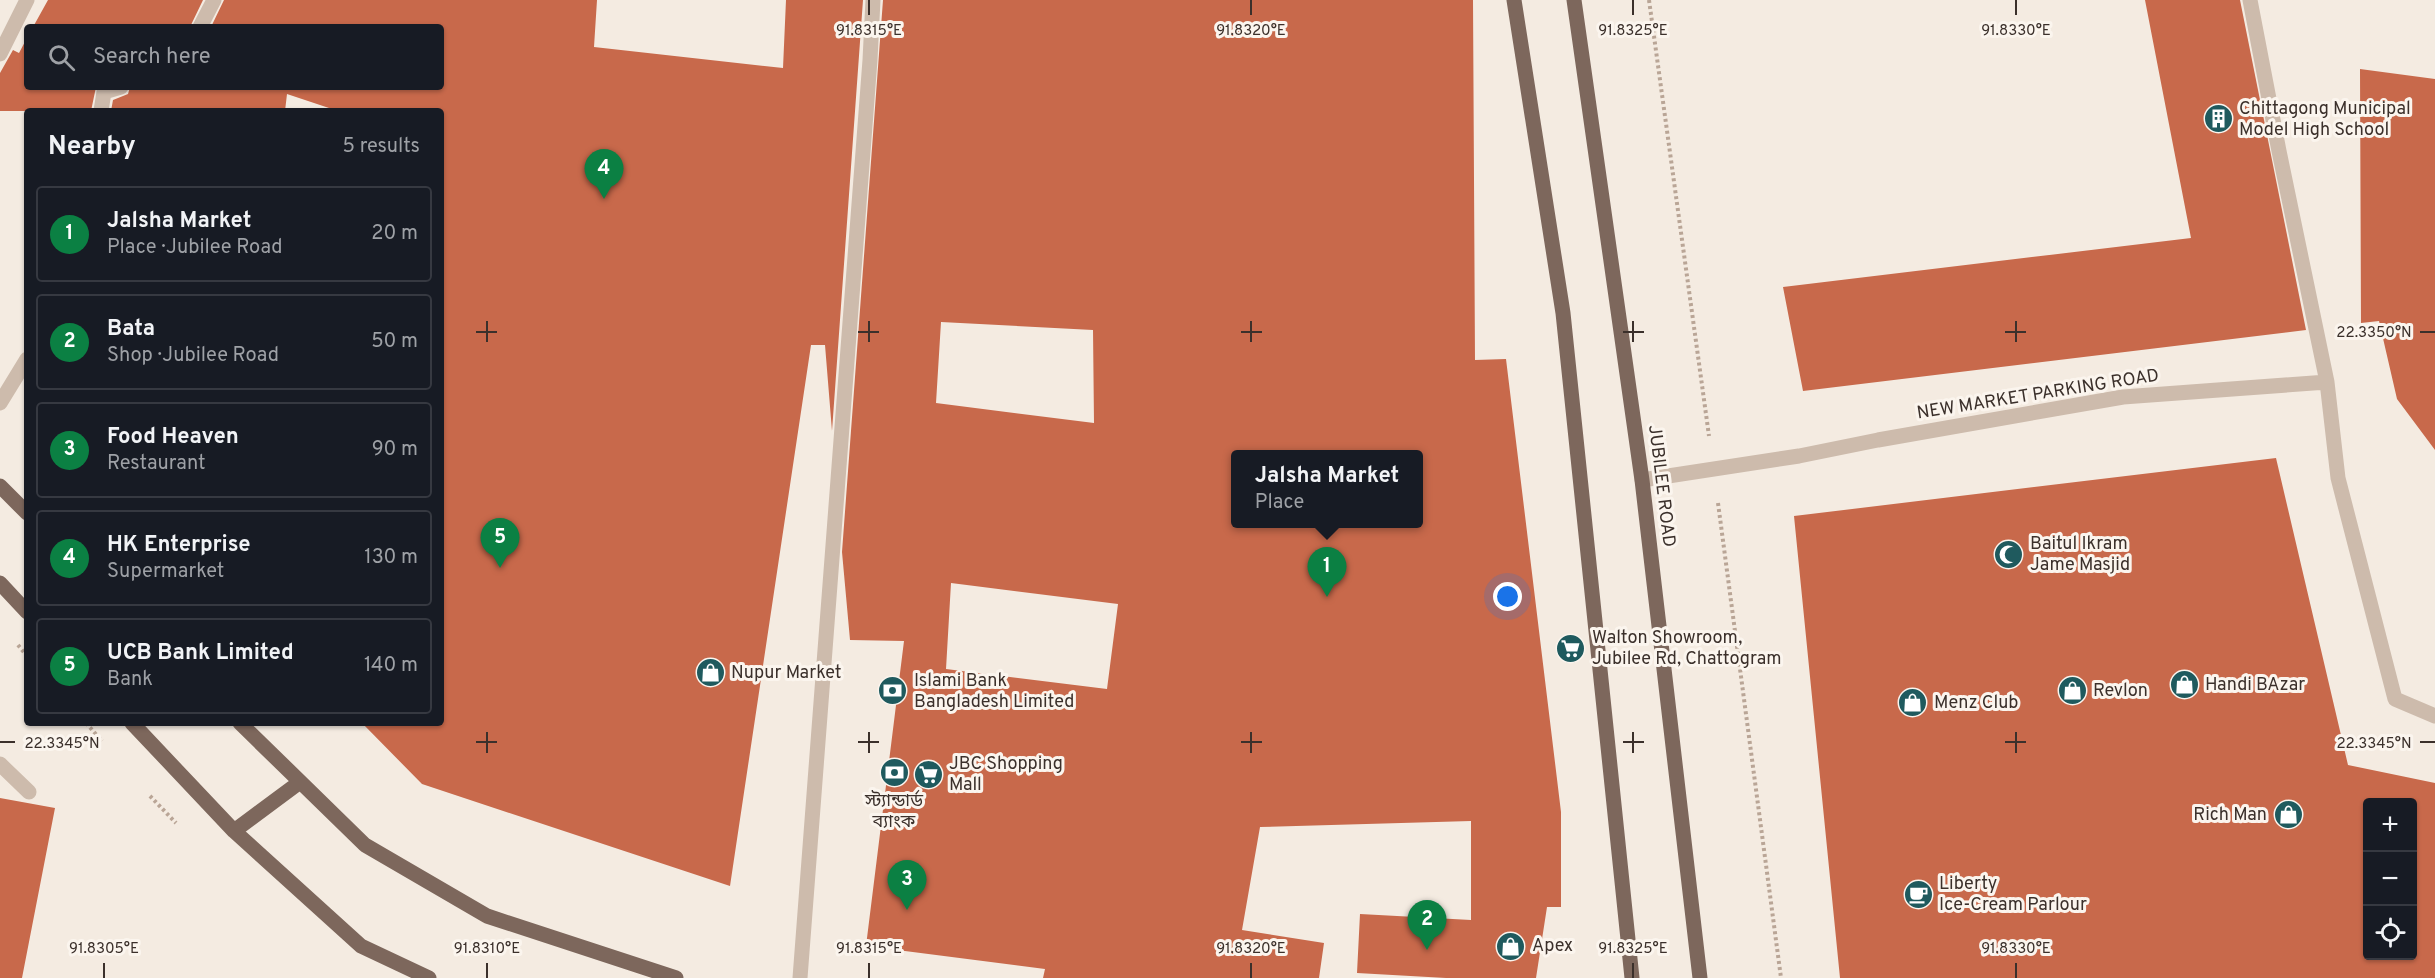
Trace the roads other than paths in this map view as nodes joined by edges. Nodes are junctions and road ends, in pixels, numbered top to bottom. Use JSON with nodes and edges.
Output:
{"nodes":[{"id":1,"x":27,"y":0,"type":"edge"},
{"id":2,"x":214,"y":0,"type":"edge"},
{"id":3,"x":873,"y":0,"type":"edge"},
{"id":4,"x":1514,"y":0,"type":"edge"},
{"id":5,"x":1574,"y":0,"type":"edge"},
{"id":6,"x":2250,"y":0,"type":"edge"},
{"id":7,"x":202,"y":24,"type":"edge"},
{"id":8,"x":0,"y":54,"type":"edge"},
{"id":9,"x":111,"y":90,"type":"edge"},
{"id":10,"x":101,"y":108,"type":"edge"},
{"id":11,"x":24,"y":364,"type":"edge"},
{"id":12,"x":2327,"y":382,"type":"junction"},
{"id":13,"x":0,"y":403,"type":"edge"},
{"id":14,"x":1642,"y":480,"type":"junction"},
{"id":15,"x":0,"y":486,"type":"edge"},
{"id":16,"x":24,"y":510,"type":"edge"},
{"id":17,"x":0,"y":583,"type":"edge"},
{"id":18,"x":24,"y":609,"type":"edge"},
{"id":19,"x":2435,"y":716,"type":"edge"},
{"id":20,"x":135,"y":726,"type":"edge"},
{"id":21,"x":243,"y":726,"type":"edge"},
{"id":22,"x":0,"y":764,"type":"edge"},
{"id":23,"x":300,"y":782,"type":"junction"},
{"id":24,"x":29,"y":792,"type":"dead end"},
{"id":25,"x":234,"y":831,"type":"junction"},
{"id":26,"x":429,"y":978,"type":"edge"},
{"id":27,"x":676,"y":978,"type":"edge"},
{"id":28,"x":800,"y":978,"type":"edge"},
{"id":29,"x":1632,"y":978,"type":"edge"},
{"id":30,"x":1700,"y":978,"type":"edge"}],
"edges":[{"from":1,"to":8,"type":"street"},
{"from":2,"to":7,"type":"street"},
{"from":3,"to":28,"type":"street"},
{"from":4,"to":29,"type":"main road"},
{"from":5,"to":14,"type":"main road","name":"JUBILEE ROAD"},
{"from":6,"to":12,"type":"street"},
{"from":9,"to":10,"type":"street"},
{"from":11,"to":13,"type":"street"},
{"from":12,"to":14,"type":"street","name":"NEW MARKET PARKING ROAD"},
{"from":12,"to":19,"type":"street"},
{"from":14,"to":30,"type":"main road","name":"JUBILEE ROAD"},
{"from":15,"to":16,"type":"main road"},
{"from":17,"to":18,"type":"main road"},
{"from":20,"to":25,"type":"main road"},
{"from":21,"to":23,"type":"main road"},
{"from":22,"to":24,"type":"street"},
{"from":23,"to":25,"type":"main road"},
{"from":23,"to":27,"type":"main road"},
{"from":25,"to":26,"type":"main road"}]}
